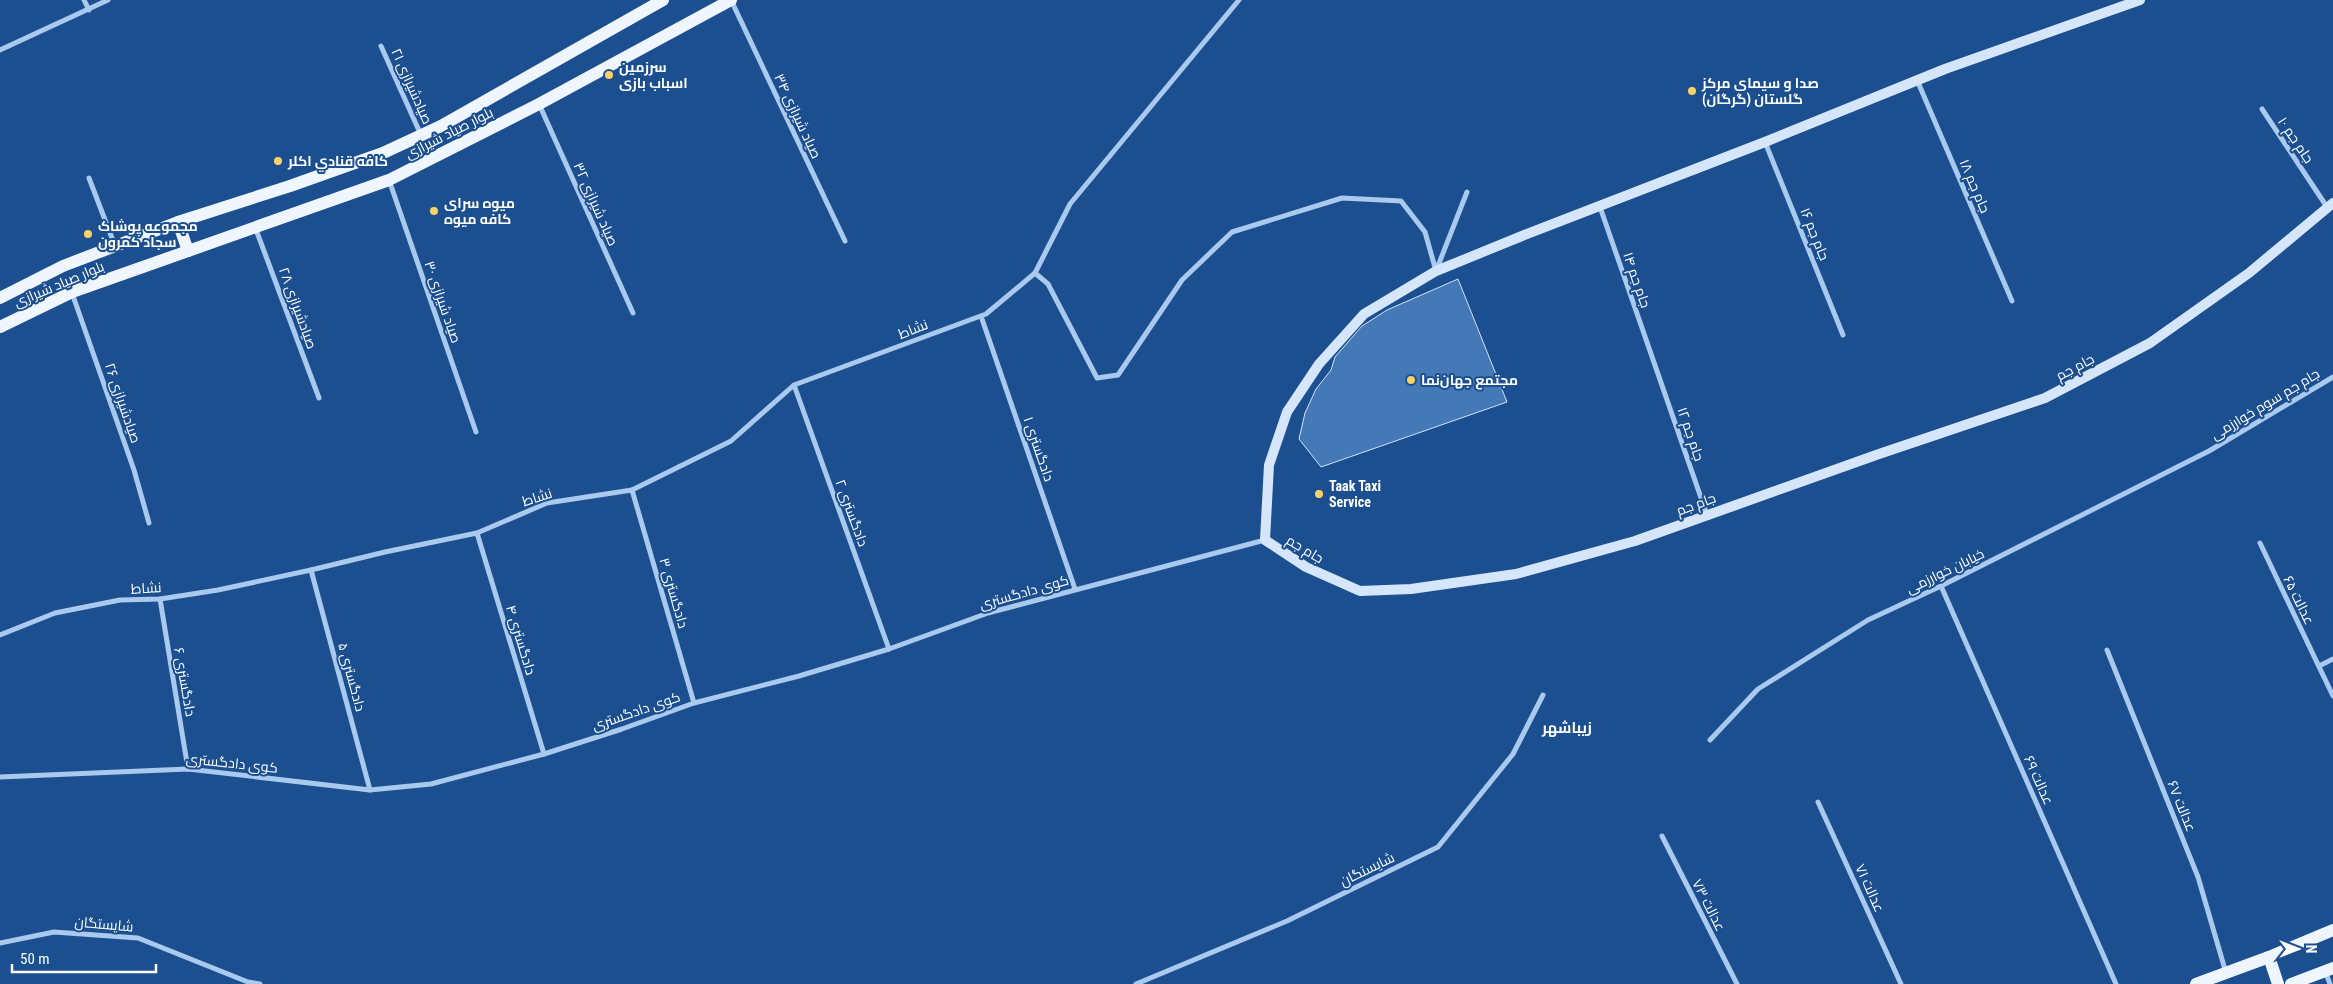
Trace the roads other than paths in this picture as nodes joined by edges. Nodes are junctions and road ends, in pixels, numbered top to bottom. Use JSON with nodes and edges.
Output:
{"nodes":[{"id":1,"x":84,"y":0,"type":"edge"},
{"id":2,"x":108,"y":0,"type":"edge"},
{"id":3,"x":663,"y":0,"type":"edge"},
{"id":4,"x":731,"y":0,"type":"edge"},
{"id":5,"x":1239,"y":0,"type":"edge"},
{"id":6,"x":2140,"y":0,"type":"edge"},
{"id":7,"x":89,"y":10,"type":"junction"},
{"id":8,"x":381,"y":46,"type":"dead end"},
{"id":9,"x":0,"y":50,"type":"edge"},
{"id":10,"x":1917,"y":80,"type":"junction"},
{"id":11,"x":539,"y":104,"type":"junction"},
{"id":12,"x":2262,"y":109,"type":"dead end"},
{"id":13,"x":422,"y":135,"type":"junction"},
{"id":14,"x":1766,"y":142,"type":"junction"},
{"id":15,"x":89,"y":178,"type":"dead end"},
{"id":16,"x":389,"y":180,"type":"junction"},
{"id":17,"x":1467,"y":192,"type":"dead end"},
{"id":18,"x":2330,"y":205,"type":"edge"},
{"id":19,"x":1600,"y":207,"type":"junction"},
{"id":20,"x":178,"y":222,"type":"junction"},
{"id":21,"x":255,"y":226,"type":"junction"},
{"id":22,"x":845,"y":241,"type":"dead end"},
{"id":23,"x":115,"y":246,"type":"junction"},
{"id":24,"x":188,"y":251,"type":"junction"},
{"id":25,"x":1436,"y":271,"type":"junction"},
{"id":26,"x":1035,"y":273,"type":"junction"},
{"id":27,"x":72,"y":292,"type":"junction"},
{"id":28,"x":0,"y":298,"type":"edge"},
{"id":29,"x":2012,"y":301,"type":"dead end"},
{"id":30,"x":634,"y":313,"type":"dead end"},
{"id":31,"x":981,"y":316,"type":"junction"},
{"id":32,"x":0,"y":327,"type":"edge"},
{"id":33,"x":1843,"y":335,"type":"dead end"},
{"id":34,"x":1654,"y":361,"type":"joint"},
{"id":35,"x":2333,"y":377,"type":"edge"},
{"id":36,"x":794,"y":386,"type":"junction"},
{"id":37,"x":319,"y":398,"type":"dead end"},
{"id":38,"x":476,"y":432,"type":"dead end"},
{"id":39,"x":2209,"y":451,"type":"joint"},
{"id":40,"x":632,"y":490,"type":"junction"},
{"id":41,"x":1707,"y":515,"type":"junction"},
{"id":42,"x":149,"y":523,"type":"dead end"},
{"id":43,"x":478,"y":533,"type":"junction"},
{"id":44,"x":1265,"y":540,"type":"junction"},
{"id":45,"x":2260,"y":543,"type":"dead end"},
{"id":46,"x":311,"y":570,"type":"junction"},
{"id":47,"x":1942,"y":586,"type":"junction"},
{"id":48,"x":1075,"y":589,"type":"junction"},
{"id":49,"x":160,"y":599,"type":"junction"},
{"id":50,"x":0,"y":635,"type":"edge"},
{"id":51,"x":889,"y":648,"type":"junction"},
{"id":52,"x":2107,"y":650,"type":"dead end"},
{"id":53,"x":2333,"y":659,"type":"edge"},
{"id":54,"x":2319,"y":666,"type":"junction"},
{"id":55,"x":1543,"y":695,"type":"dead end"},
{"id":56,"x":2333,"y":696,"type":"edge"},
{"id":57,"x":694,"y":702,"type":"junction"},
{"id":58,"x":1710,"y":740,"type":"dead end"},
{"id":59,"x":544,"y":754,"type":"junction"},
{"id":60,"x":188,"y":768,"type":"junction"},
{"id":61,"x":0,"y":777,"type":"edge"},
{"id":62,"x":370,"y":790,"type":"junction"},
{"id":63,"x":1818,"y":802,"type":"dead end"},
{"id":64,"x":1662,"y":836,"type":"dead end"},
{"id":65,"x":2333,"y":930,"type":"edge"},
{"id":66,"x":0,"y":943,"type":"edge"},
{"id":67,"x":2269,"y":957,"type":"junction"},
{"id":68,"x":2329,"y":969,"type":"edge"},
{"id":69,"x":2226,"y":973,"type":"junction"},
{"id":70,"x":260,"y":984,"type":"edge"},
{"id":71,"x":1136,"y":984,"type":"edge"},
{"id":72,"x":1736,"y":984,"type":"edge"},
{"id":73,"x":1901,"y":984,"type":"edge"},
{"id":74,"x":2116,"y":984,"type":"edge"},
{"id":75,"x":2196,"y":984,"type":"edge"},
{"id":76,"x":2278,"y":984,"type":"edge"},
{"id":77,"x":2291,"y":984,"type":"edge"},
{"id":78,"x":2330,"y":984,"type":"edge"}],
"edges":[{"from":1,"to":7,"type":"street"},
{"from":2,"to":7,"type":"street"},
{"from":3,"to":13,"type":"main road","name":"بلوار صیاد شیرازی"},
{"from":4,"to":11,"type":"main road","name":"بلوار صیاد شیرازی"},
{"from":4,"to":22,"type":"street","name":"صیاد شیرازی ۳۴"},
{"from":5,"to":26,"type":"street"},
{"from":6,"to":10,"type":"street","name":"جام جم"},
{"from":7,"to":9,"type":"street"},
{"from":8,"to":13,"type":"street","name":"۲۱ صیادشیرازی"},
{"from":10,"to":14,"type":"street","name":"جام جم"},
{"from":10,"to":29,"type":"street","name":"۱۸ جام جم"},
{"from":11,"to":16,"type":"main road","name":"بلوار صیاد شیرازی"},
{"from":11,"to":30,"type":"street","name":"صیاد شیرازی ۳۲"},
{"from":12,"to":18,"type":"street","name":"۱۰ جام جم"},
{"from":13,"to":20,"type":"main road","name":"بلوار صیاد شیرازی"},
{"from":14,"to":19,"type":"street","name":"جام جم"},
{"from":14,"to":33,"type":"street","name":"۱۶ جام جم"},
{"from":15,"to":23,"type":"street"},
{"from":16,"to":21,"type":"main road","name":"بلوار صیاد شیرازی"},
{"from":16,"to":38,"type":"street","name":"صیاد شیرازی ۳۰"},
{"from":17,"to":25,"type":"street"},
{"from":18,"to":41,"type":"street","name":"جام جم"},
{"from":19,"to":25,"type":"street","name":"جام جم"},
{"from":19,"to":34,"type":"street","name":"۱۴ جام جم"},
{"from":20,"to":23,"type":"main road","name":"بلوار صیاد شیرازی"},
{"from":20,"to":24,"type":"main road"},
{"from":21,"to":24,"type":"main road","name":"بلوار صیاد شیرازی"},
{"from":21,"to":37,"type":"street","name":"۲۸ صیادشیرازی"},
{"from":23,"to":28,"type":"main road","name":"بلوار صیاد شیرازی"},
{"from":24,"to":27,"type":"main road","name":"بلوار صیاد شیرازی"},
{"from":25,"to":26,"type":"street"},
{"from":25,"to":44,"type":"street","name":"جام جم"},
{"from":26,"to":31,"type":"street","name":"نشاط"},
{"from":27,"to":32,"type":"main road","name":"بلوار صیاد شیرازی"},
{"from":27,"to":42,"type":"street","name":"۲۶ صیادشیرازی"},
{"from":31,"to":36,"type":"street","name":"نشاط"},
{"from":31,"to":48,"type":"street","name":"دادگستری ۱"},
{"from":34,"to":41,"type":"street","name":"۱۲ جام جم"},
{"from":35,"to":39,"type":"street","name":"جام جم سوم خوارزمی"},
{"from":36,"to":40,"type":"street","name":"نشاط"},
{"from":36,"to":51,"type":"street","name":"دادگستری ۲"},
{"from":39,"to":47,"type":"street","name":"خیابان خوارزمی"},
{"from":40,"to":43,"type":"street","name":"نشاط"},
{"from":40,"to":57,"type":"street","name":"دادگستری ۳"},
{"from":41,"to":44,"type":"street","name":"جام جم"},
{"from":43,"to":46,"type":"street","name":"نشاط"},
{"from":43,"to":59,"type":"street","name":"دادگستری ۴"},
{"from":44,"to":48,"type":"street","name":"کوی دادگستری"},
{"from":45,"to":54,"type":"street","name":"عدالت ۶۵"},
{"from":46,"to":49,"type":"street","name":"نشاط"},
{"from":46,"to":62,"type":"street","name":"دادگستری ۵"},
{"from":47,"to":58,"type":"street","name":"خیابان خوارزمی"},
{"from":47,"to":74,"type":"street","name":"عدالت ۶۹"},
{"from":48,"to":51,"type":"street","name":"کوی دادگستری"},
{"from":49,"to":50,"type":"street","name":"نشاط"},
{"from":49,"to":60,"type":"street","name":"دادگستری ۶"},
{"from":51,"to":57,"type":"street","name":"کوی دادگستری"},
{"from":52,"to":69,"type":"street","name":"عدالت ۶۷"},
{"from":53,"to":54,"type":"street"},
{"from":54,"to":56,"type":"street","name":"عدالت ۶۵"},
{"from":55,"to":71,"type":"street","name":"شایستگان"},
{"from":57,"to":59,"type":"street","name":"کوی دادگستری"},
{"from":59,"to":62,"type":"street","name":"کوی دادگستری"},
{"from":60,"to":61,"type":"street","name":"کوی دادگستری"},
{"from":60,"to":62,"type":"street","name":"کوی دادگستری"},
{"from":63,"to":73,"type":"street","name":"عدالت ۷۱"},
{"from":64,"to":72,"type":"street","name":"عدالت ۷۳"},
{"from":65,"to":67,"type":"main road"},
{"from":66,"to":70,"type":"street","name":"شایستگان"},
{"from":67,"to":69,"type":"main road"},
{"from":67,"to":76,"type":"main road"},
{"from":68,"to":77,"type":"main road"},
{"from":68,"to":78,"type":"street"},
{"from":69,"to":75,"type":"main road"}]}
